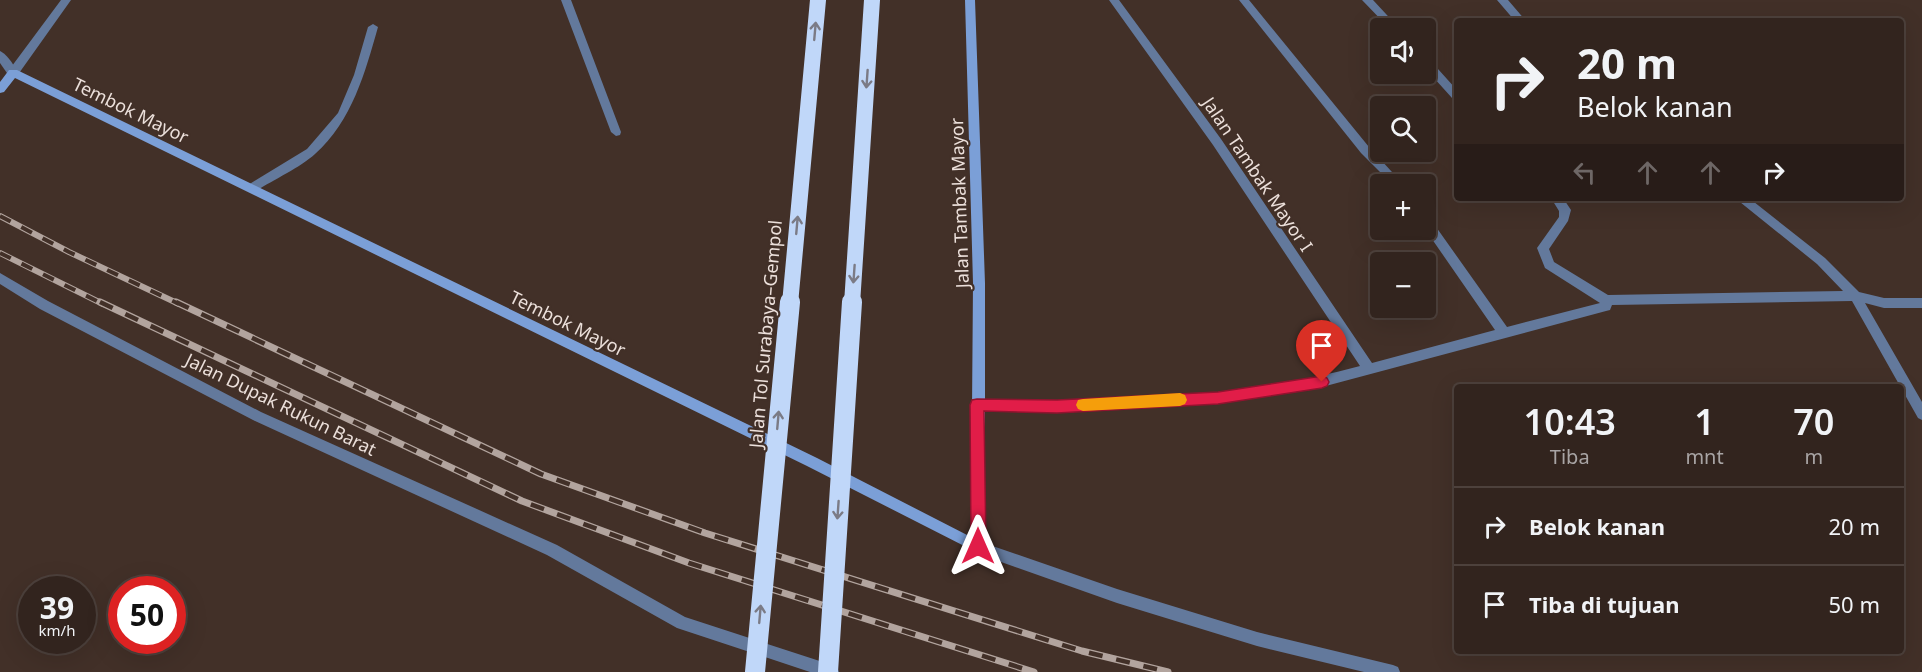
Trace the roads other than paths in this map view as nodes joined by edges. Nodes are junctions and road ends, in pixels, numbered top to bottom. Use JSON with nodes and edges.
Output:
{"nodes":[{"id":1,"x":66,"y":0,"type":"edge"},
{"id":2,"x":566,"y":0,"type":"edge"},
{"id":3,"x":818,"y":0,"type":"edge"},
{"id":4,"x":872,"y":0,"type":"edge"},
{"id":5,"x":970,"y":0,"type":"edge"},
{"id":6,"x":1114,"y":0,"type":"edge"},
{"id":7,"x":1244,"y":0,"type":"edge"},
{"id":8,"x":1367,"y":0,"type":"edge"},
{"id":9,"x":1502,"y":0,"type":"edge"},
{"id":10,"x":1384,"y":18,"type":"edge"},
{"id":11,"x":1518,"y":18,"type":"edge"},
{"id":12,"x":373,"y":27,"type":"dead end"},
{"id":13,"x":0,"y":55,"type":"edge"},
{"id":14,"x":13,"y":73,"type":"junction"},
{"id":15,"x":1436,"y":74,"type":"edge"},
{"id":16,"x":0,"y":89,"type":"edge"},
{"id":17,"x":1454,"y":93,"type":"edge"},
{"id":18,"x":616,"y":132,"type":"dead end"},
{"id":19,"x":1388,"y":174,"type":"edge"},
{"id":20,"x":252,"y":188,"type":"junction"},
{"id":21,"x":1559,"y":201,"type":"edge"},
{"id":22,"x":1745,"y":201,"type":"edge"},
{"id":23,"x":1436,"y":236,"type":"edge"},
{"id":24,"x":0,"y":278,"type":"edge"},
{"id":25,"x":1855,"y":296,"type":"junction"},
{"id":26,"x":1606,"y":300,"type":"junction"},
{"id":27,"x":1922,"y":303,"type":"edge"},
{"id":28,"x":1503,"y":332,"type":"junction"},
{"id":29,"x":1369,"y":369,"type":"junction"},
{"id":30,"x":977,"y":405,"type":"junction"},
{"id":31,"x":1922,"y":414,"type":"edge"},
{"id":32,"x":978,"y":546,"type":"junction"},
{"id":33,"x":755,"y":672,"type":"edge"},
{"id":34,"x":830,"y":672,"type":"edge"},
{"id":35,"x":1393,"y":672,"type":"edge"}],
"edges":[{"from":1,"to":14,"type":"street"},
{"from":2,"to":18,"type":"street"},
{"from":33,"to":3,"type":"highway","name":"Jalan Tol Surabaya–Gempol","one_way":true,"bridge":true},
{"from":4,"to":34,"type":"highway","one_way":true,"bridge":true},
{"from":5,"to":30,"type":"main road","name":"Jalan Tambak Mayor"},
{"from":6,"to":29,"type":"street","name":"Jalan Tambak Mayor I"},
{"from":7,"to":19,"type":"street"},
{"from":8,"to":10,"type":"street"},
{"from":9,"to":11,"type":"street"},
{"from":12,"to":20,"type":"street"},
{"from":13,"to":14,"type":"street"},
{"from":14,"to":16,"type":"main road"},
{"from":14,"to":20,"type":"main road","name":"Tembok Mayor"},
{"from":15,"to":17,"type":"street"},
{"from":20,"to":32,"type":"main road","name":"Tembok Mayor"},
{"from":21,"to":26,"type":"street"},
{"from":22,"to":25,"type":"street"},
{"from":23,"to":28,"type":"street"},
{"from":24,"to":34,"type":"street","name":"Jalan Dupak Rukun Barat"},
{"from":25,"to":26,"type":"street"},
{"from":25,"to":27,"type":"street"},
{"from":25,"to":31,"type":"street"},
{"from":26,"to":28,"type":"street"},
{"from":28,"to":29,"type":"street"},
{"from":29,"to":30,"type":"street"},
{"from":30,"to":32,"type":"main road"},
{"from":32,"to":35,"type":"street"}]}
